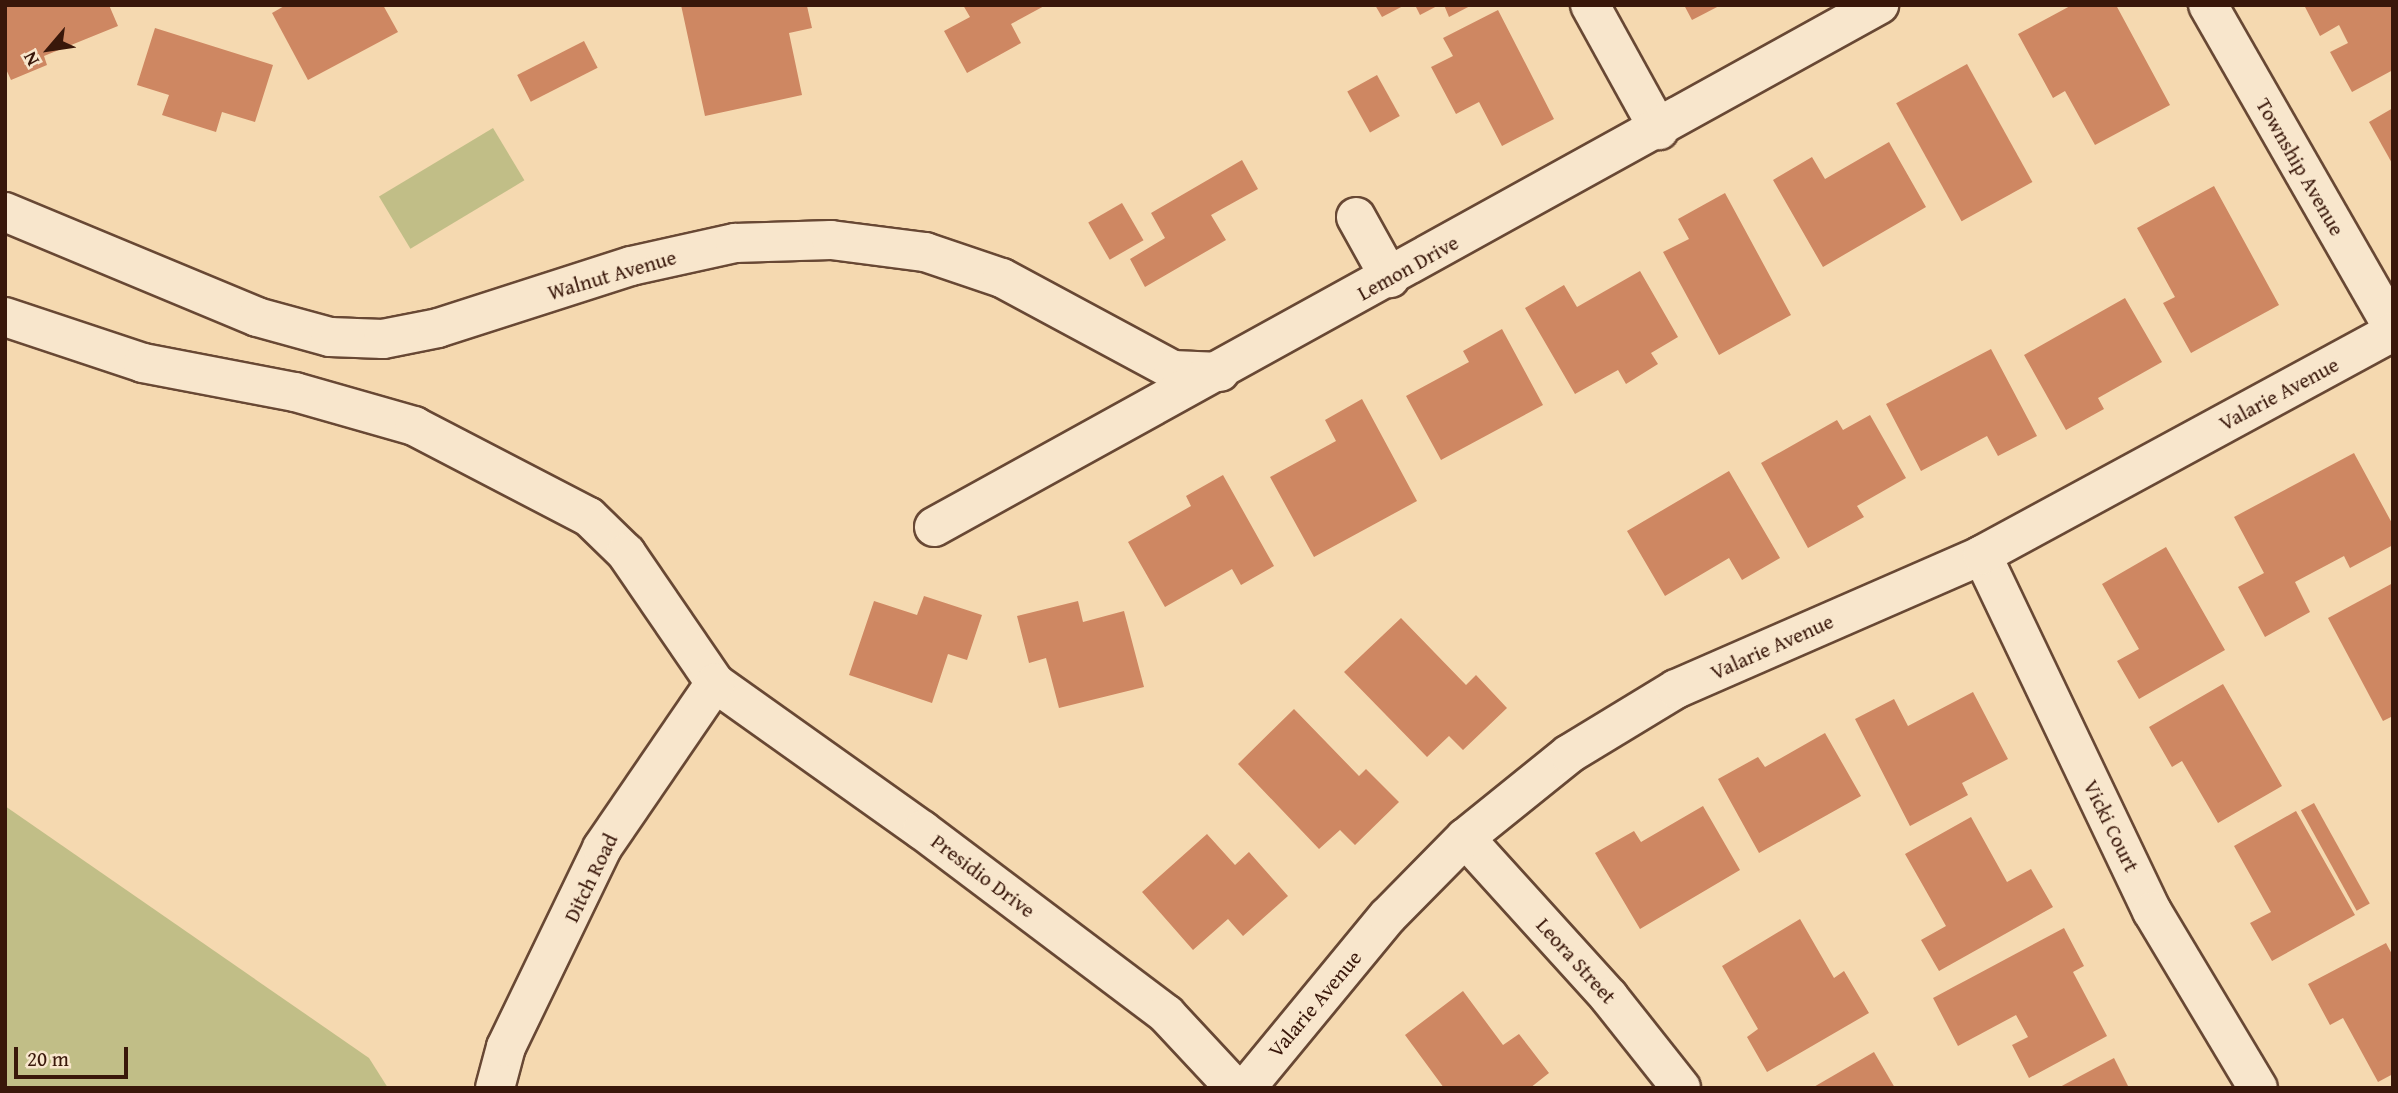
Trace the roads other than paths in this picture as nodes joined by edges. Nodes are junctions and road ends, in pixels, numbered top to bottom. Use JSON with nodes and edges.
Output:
{"nodes":[{"id":1,"x":1590,"y":5,"type":"edge"},
{"id":2,"x":1880,"y":5,"type":"edge"},
{"id":3,"x":2208,"y":5,"type":"edge"},
{"id":4,"x":1659,"y":130,"type":"junction"},
{"id":5,"x":5,"y":212,"type":"edge"},
{"id":6,"x":1356,"y":217,"type":"dead end"},
{"id":7,"x":1390,"y":278,"type":"junction"},
{"id":8,"x":5,"y":317,"type":"edge"},
{"id":9,"x":2393,"y":330,"type":"edge"},
{"id":10,"x":1220,"y":372,"type":"junction"},
{"id":11,"x":934,"y":527,"type":"dead end"},
{"id":12,"x":1982,"y":555,"type":"junction"},
{"id":13,"x":715,"y":683,"type":"junction"},
{"id":14,"x":1465,"y":838,"type":"junction"},
{"id":15,"x":495,"y":1088,"type":"edge"},
{"id":16,"x":1235,"y":1088,"type":"edge"},
{"id":17,"x":1246,"y":1088,"type":"edge"},
{"id":18,"x":1681,"y":1088,"type":"edge"},
{"id":19,"x":2258,"y":1088,"type":"edge"}],
"edges":[{"from":1,"to":4,"type":"street"},
{"from":2,"to":4,"type":"street","name":"Lemon Drive"},
{"from":3,"to":9,"type":"street","name":"Township Avenue"},
{"from":4,"to":7,"type":"street","name":"Lemon Drive"},
{"from":5,"to":10,"type":"street","name":"Walnut Avenue"},
{"from":6,"to":7,"type":"street"},
{"from":7,"to":10,"type":"street","name":"Lemon Drive"},
{"from":8,"to":13,"type":"street"},
{"from":9,"to":12,"type":"street","name":"Valarie Avenue"},
{"from":10,"to":11,"type":"street","name":"Lemon Drive"},
{"from":12,"to":14,"type":"street","name":"Valarie Avenue"},
{"from":12,"to":19,"type":"street","name":"Vicki Court"},
{"from":13,"to":15,"type":"street","name":"Ditch Road"},
{"from":13,"to":16,"type":"street","name":"Presidio Drive"},
{"from":14,"to":17,"type":"street","name":"Valarie Avenue"},
{"from":14,"to":18,"type":"street","name":"Leora Street"}]}
